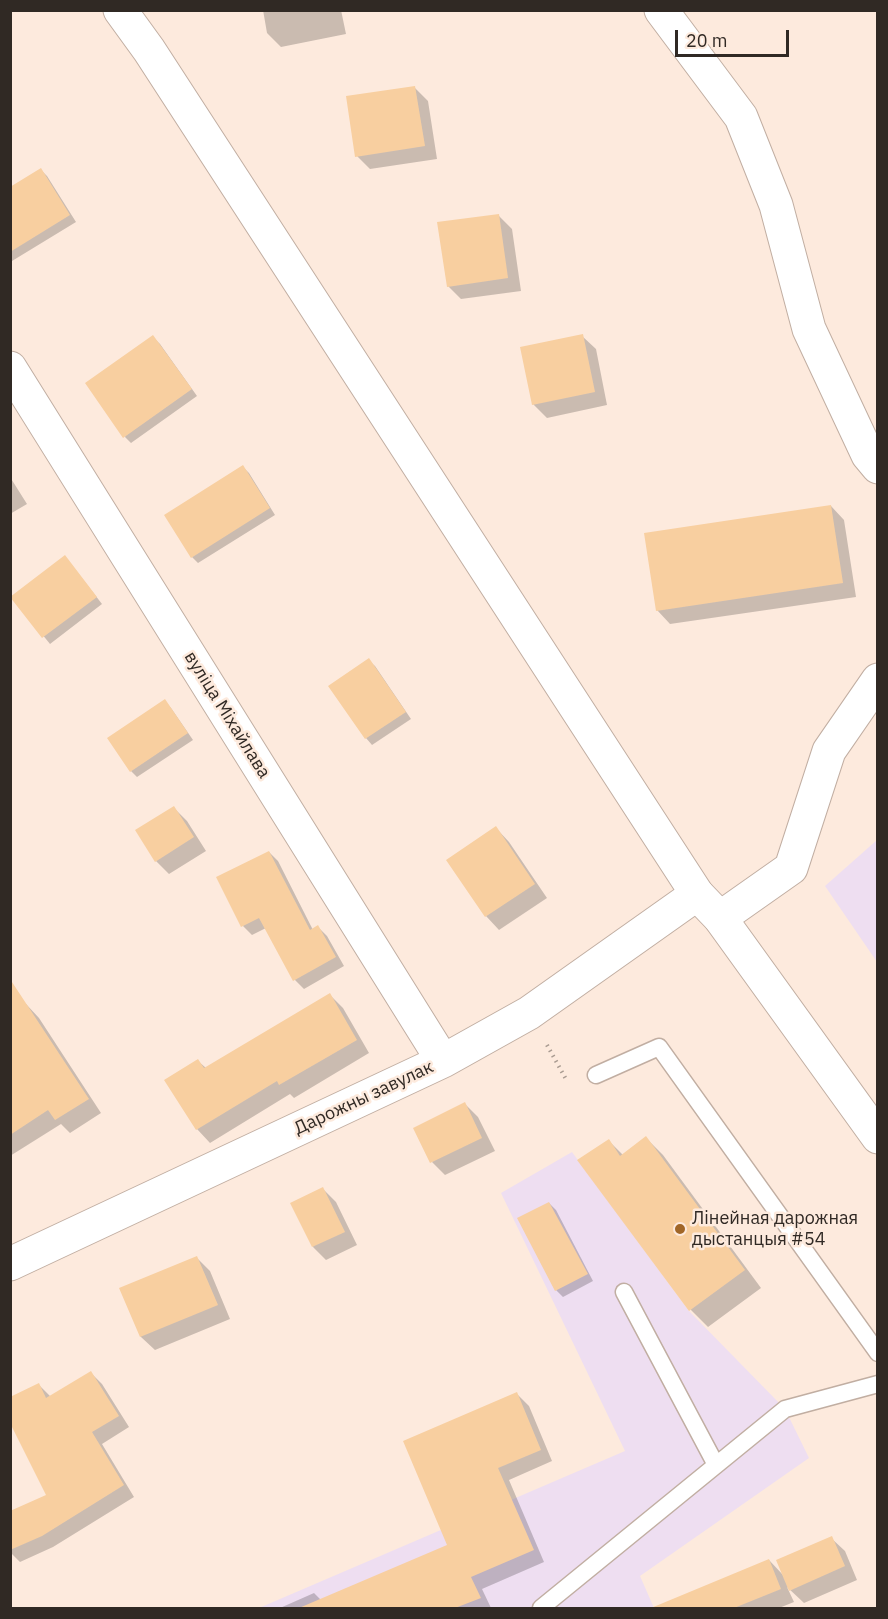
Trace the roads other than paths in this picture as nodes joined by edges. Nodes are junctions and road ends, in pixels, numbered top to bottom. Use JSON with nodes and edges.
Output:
{"nodes":[{"id":1,"x":120,"y":10,"type":"edge"},
{"id":2,"x":661,"y":10,"type":"edge"},
{"id":3,"x":10,"y":368,"type":"edge"},
{"id":4,"x":878,"y":468,"type":"edge"},
{"id":5,"x":878,"y":680,"type":"edge"},
{"id":6,"x":697,"y":894,"type":"junction"},
{"id":7,"x":720,"y":918,"type":"junction"},
{"id":8,"x":443,"y":1061,"type":"junction"},
{"id":9,"x":597,"y":1076,"type":"road end"},
{"id":10,"x":878,"y":1137,"type":"edge"},
{"id":11,"x":10,"y":1264,"type":"edge"},
{"id":12,"x":624,"y":1292,"type":"dead end"},
{"id":13,"x":878,"y":1353,"type":"edge"},
{"id":14,"x":878,"y":1384,"type":"edge"},
{"id":15,"x":716,"y":1465,"type":"junction"},
{"id":16,"x":541,"y":1608,"type":"edge"}],
"edges":[{"from":1,"to":6,"type":"street"},
{"from":2,"to":4,"type":"street"},
{"from":3,"to":8,"type":"street","name":"вуліца Міхайлава"},
{"from":5,"to":7,"type":"street"},
{"from":6,"to":7,"type":"street"},
{"from":6,"to":8,"type":"street","name":"Дарожны завулак"},
{"from":7,"to":10,"type":"street"},
{"from":8,"to":11,"type":"street","name":"Дарожны завулак"},
{"from":9,"to":13,"type":"lane"},
{"from":12,"to":15,"type":"lane"},
{"from":14,"to":15,"type":"lane"},
{"from":15,"to":16,"type":"lane"}]}
